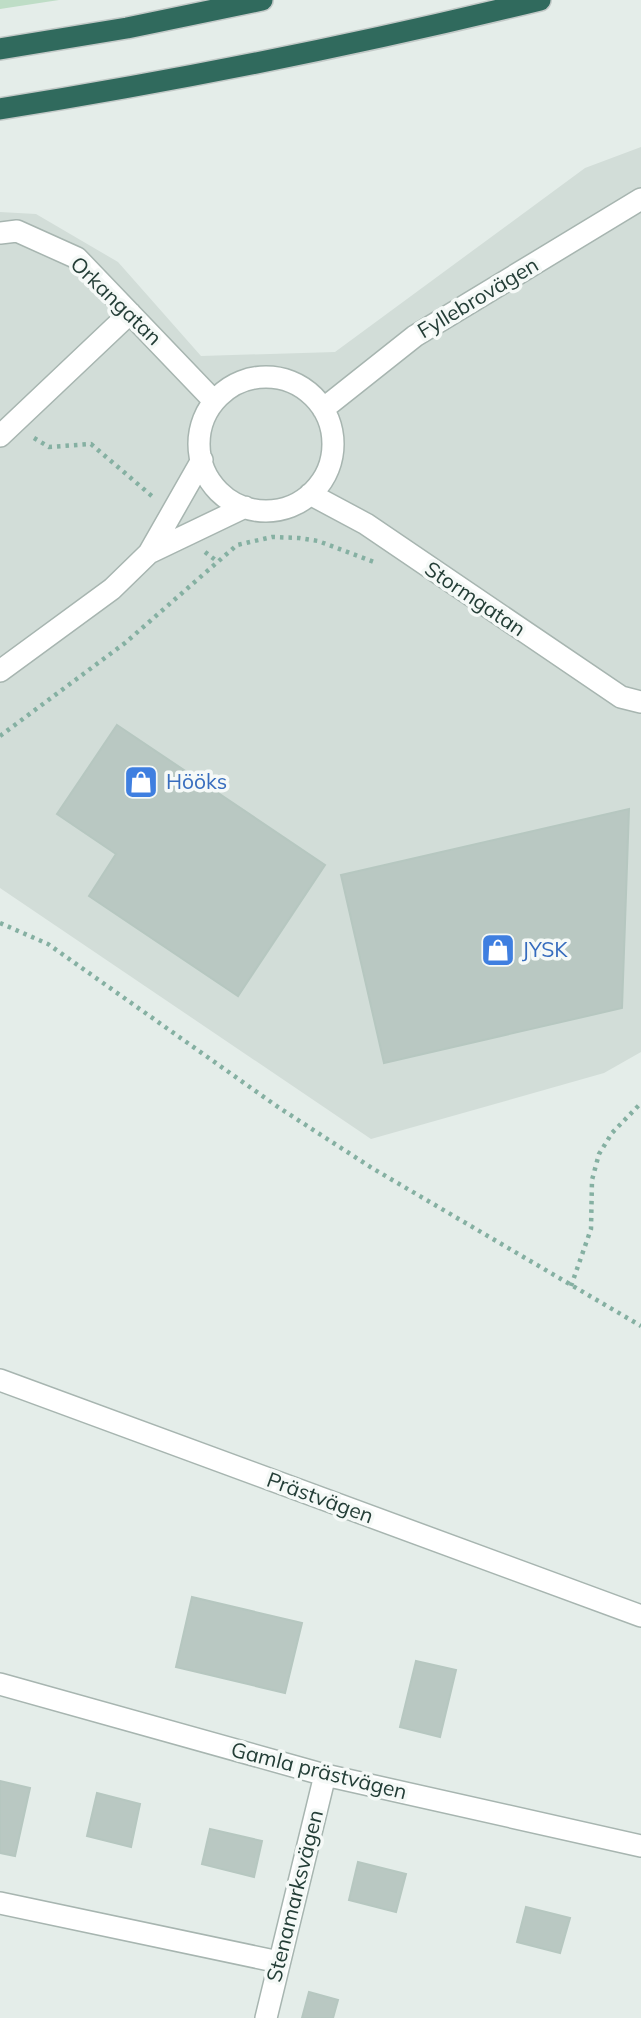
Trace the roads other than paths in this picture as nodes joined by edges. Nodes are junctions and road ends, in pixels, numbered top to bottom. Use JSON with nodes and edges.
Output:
{"nodes":[{"id":1,"x":262,"y":0,"type":"edge"},
{"id":2,"x":540,"y":0,"type":"edge"},
{"id":3,"x":0,"y":49,"type":"edge"},
{"id":4,"x":0,"y":109,"type":"edge"},
{"id":5,"x":641,"y":200,"type":"edge"},
{"id":6,"x":0,"y":233,"type":"edge"},
{"id":7,"x":130,"y":313,"type":"junction"},
{"id":8,"x":214,"y":401,"type":"junction"},
{"id":9,"x":323,"y":409,"type":"junction"},
{"id":10,"x":0,"y":436,"type":"edge"},
{"id":11,"x":202,"y":460,"type":"junction"},
{"id":12,"x":310,"y":494,"type":"junction"},
{"id":13,"x":245,"y":507,"type":"junction"},
{"id":14,"x":149,"y":553,"type":"junction"},
{"id":15,"x":0,"y":671,"type":"edge"},
{"id":16,"x":641,"y":702,"type":"edge"},
{"id":17,"x":0,"y":1380,"type":"edge"},
{"id":18,"x":641,"y":1616,"type":"edge"},
{"id":19,"x":0,"y":1684,"type":"edge"},
{"id":20,"x":325,"y":1775,"type":"junction"},
{"id":21,"x":641,"y":1846,"type":"edge"},
{"id":22,"x":0,"y":1903,"type":"edge"},
{"id":23,"x":279,"y":1962,"type":"junction"},
{"id":24,"x":266,"y":2018,"type":"edge"}],
"edges":[{"from":1,"to":3,"type":"highway"},
{"from":2,"to":4,"type":"highway"},
{"from":5,"to":9,"type":"street","name":"Fyllebrovägen"},
{"from":6,"to":7,"type":"street","name":"Orkangatan"},
{"from":7,"to":8,"type":"street","name":"Orkangatan"},
{"from":7,"to":10,"type":"street"},
{"from":8,"to":9,"type":"street"},
{"from":8,"to":11,"type":"street"},
{"from":9,"to":12,"type":"street"},
{"from":11,"to":13,"type":"street"},
{"from":11,"to":14,"type":"street"},
{"from":12,"to":13,"type":"street"},
{"from":12,"to":16,"type":"street","name":"Stormgatan"},
{"from":13,"to":14,"type":"street"},
{"from":14,"to":15,"type":"street"},
{"from":17,"to":18,"type":"street","name":"Prästvägen"},
{"from":19,"to":20,"type":"street","name":"Gamla prästvägen"},
{"from":20,"to":21,"type":"street","name":"Gamla prästvägen"},
{"from":20,"to":23,"type":"street","name":"Stenamarksvägen"},
{"from":22,"to":23,"type":"street"},
{"from":23,"to":24,"type":"street","name":"Stenamarksvägen"}]}
